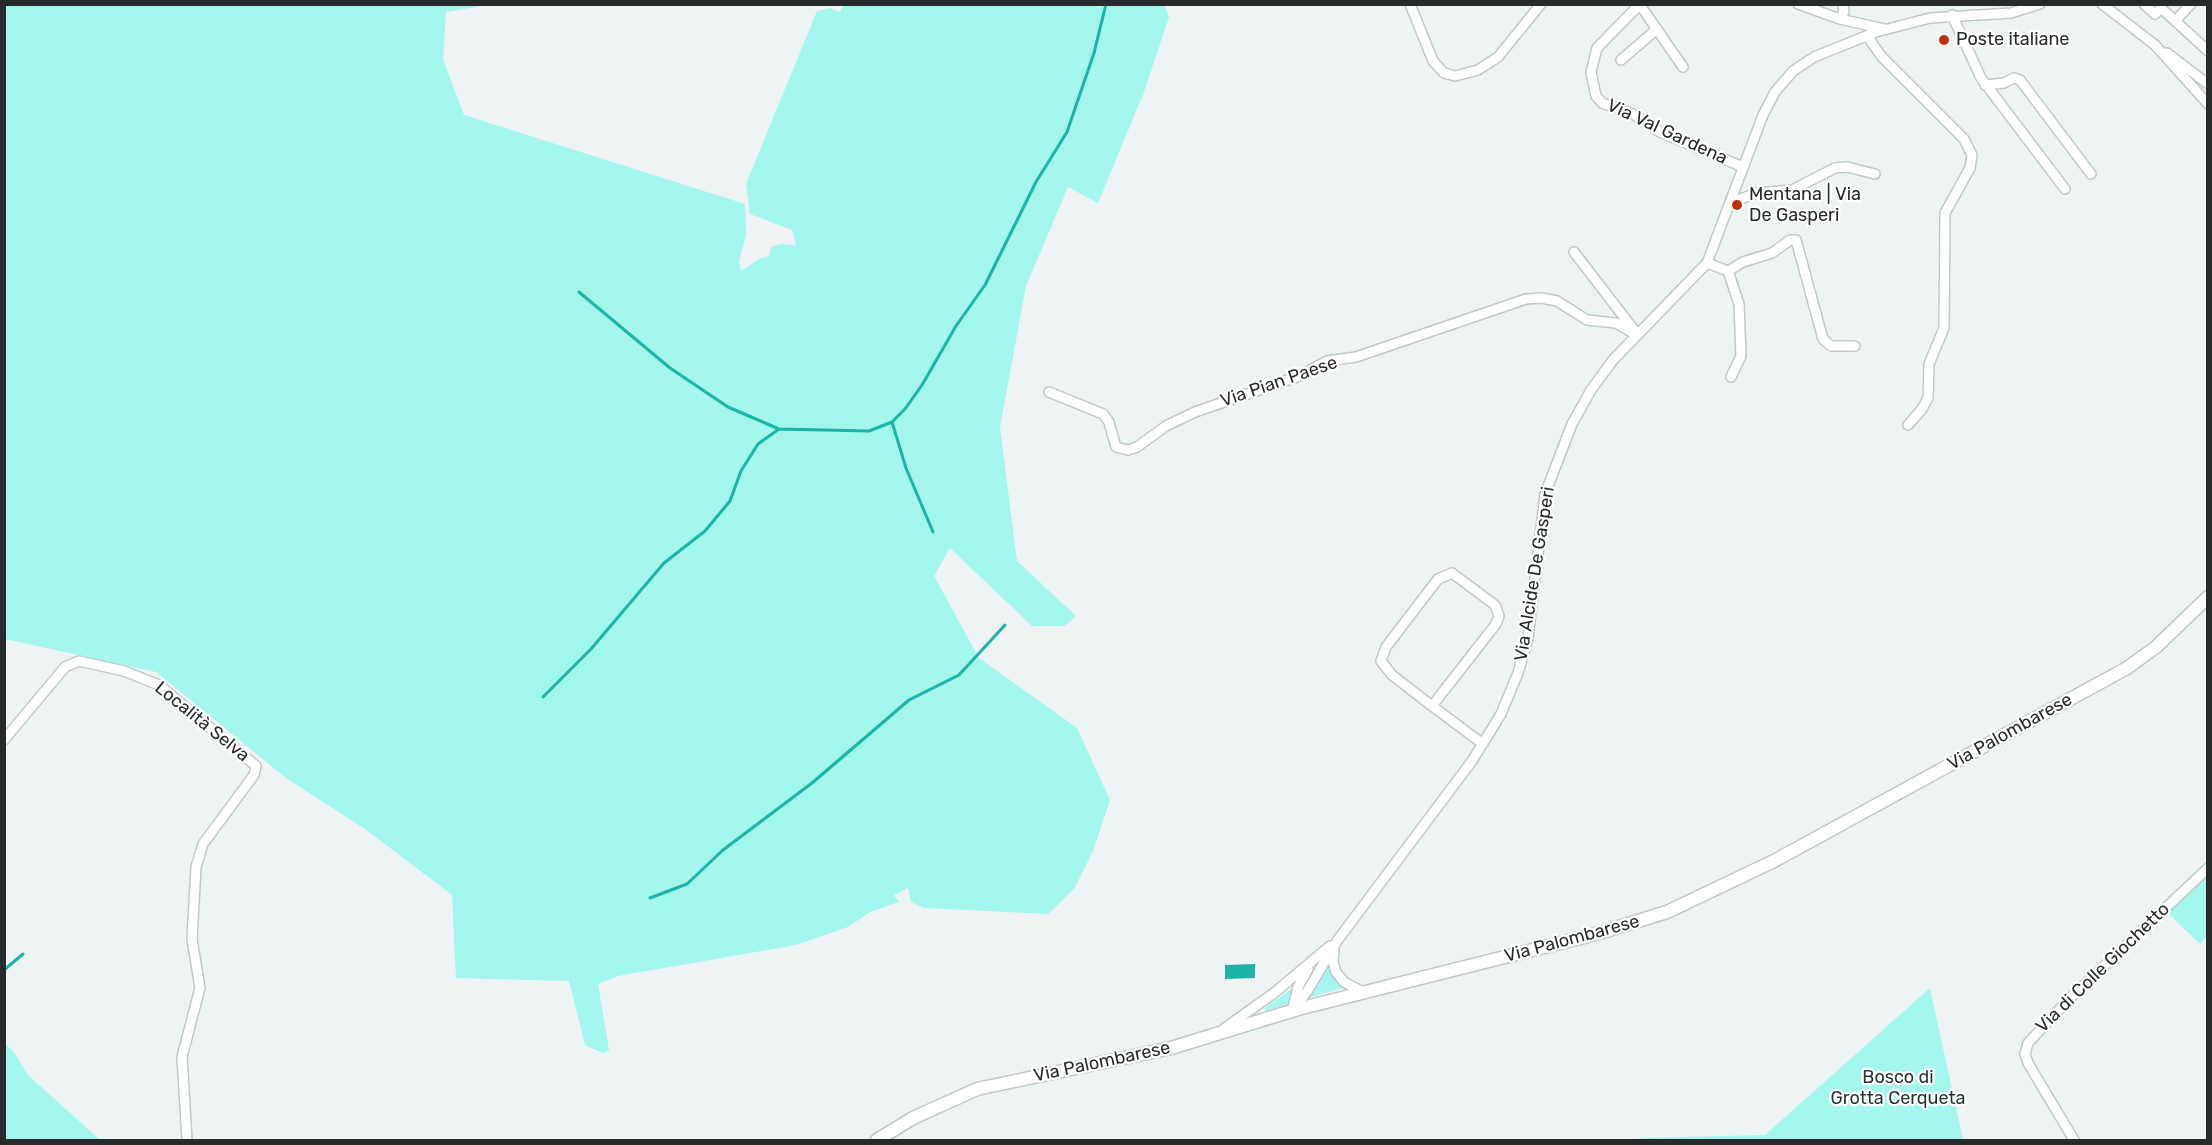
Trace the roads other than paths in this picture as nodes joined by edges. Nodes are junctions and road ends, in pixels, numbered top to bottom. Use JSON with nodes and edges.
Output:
{"nodes":[{"id":1,"x":1410,"y":4,"type":"edge"},
{"id":2,"x":1541,"y":4,"type":"edge"},
{"id":3,"x":1798,"y":4,"type":"edge"},
{"id":4,"x":1844,"y":4,"type":"edge"},
{"id":5,"x":2144,"y":4,"type":"edge"},
{"id":6,"x":2191,"y":4,"type":"edge"},
{"id":7,"x":1640,"y":5,"type":"edge"},
{"id":8,"x":2039,"y":5,"type":"edge"},
{"id":9,"x":2102,"y":5,"type":"edge"},
{"id":10,"x":1979,"y":9,"type":"edge"},
{"id":11,"x":1952,"y":15,"type":"junction"},
{"id":12,"x":1840,"y":19,"type":"junction"},
{"id":13,"x":2175,"y":21,"type":"junction"},
{"id":14,"x":1657,"y":29,"type":"junction"},
{"id":15,"x":1886,"y":29,"type":"junction"},
{"id":16,"x":1867,"y":36,"type":"junction"},
{"id":17,"x":2155,"y":45,"type":"junction"},
{"id":18,"x":2207,"y":49,"type":"edge"},
{"id":19,"x":1621,"y":60,"type":"dead end"},
{"id":20,"x":1683,"y":67,"type":"dead end"},
{"id":21,"x":2208,"y":84,"type":"edge"},
{"id":22,"x":1986,"y":85,"type":"junction"},
{"id":23,"x":2208,"y":104,"type":"edge"},
{"id":24,"x":1743,"y":166,"type":"junction"},
{"id":25,"x":1875,"y":174,"type":"dead end"},
{"id":26,"x":2091,"y":174,"type":"dead end"},
{"id":27,"x":2065,"y":189,"type":"dead end"},
{"id":28,"x":1730,"y":203,"type":"junction"},
{"id":29,"x":1574,"y":252,"type":"dead end"},
{"id":30,"x":1707,"y":263,"type":"junction"},
{"id":31,"x":1728,"y":271,"type":"junction"},
{"id":32,"x":1637,"y":335,"type":"junction"},
{"id":33,"x":1855,"y":346,"type":"dead end"},
{"id":34,"x":1731,"y":377,"type":"dead end"},
{"id":35,"x":1049,"y":392,"type":"dead end"},
{"id":36,"x":1908,"y":425,"type":"dead end"},
{"id":37,"x":2208,"y":597,"type":"edge"},
{"id":38,"x":1432,"y":706,"type":"junction"},
{"id":39,"x":4,"y":740,"type":"edge"},
{"id":40,"x":1484,"y":744,"type":"junction"},
{"id":41,"x":2208,"y":868,"type":"edge"},
{"id":42,"x":1336,"y":941,"type":"junction"},
{"id":43,"x":1315,"y":959,"type":"junction"},
{"id":44,"x":1363,"y":993,"type":"junction"},
{"id":45,"x":1292,"y":1011,"type":"junction"},
{"id":46,"x":1217,"y":1034,"type":"junction"},
{"id":47,"x":187,"y":1140,"type":"edge"},
{"id":48,"x":877,"y":1140,"type":"edge"},
{"id":49,"x":2074,"y":1140,"type":"edge"}],
"edges":[{"from":1,"to":2,"type":"street"},
{"from":3,"to":12,"type":"street"},
{"from":4,"to":12,"type":"street"},
{"from":5,"to":13,"type":"street"},
{"from":6,"to":13,"type":"street"},
{"from":7,"to":14,"type":"street"},
{"from":7,"to":24,"type":"street","name":"Via Val Gardena"},
{"from":8,"to":10,"type":"street","name":"Via Alcide De Gasperi"},
{"from":9,"to":17,"type":"street"},
{"from":10,"to":11,"type":"street","name":"Via Alcide De Gasperi"},
{"from":11,"to":15,"type":"street","name":"Via Alcide De Gasperi"},
{"from":11,"to":22,"type":"street"},
{"from":12,"to":15,"type":"street"},
{"from":13,"to":18,"type":"street"},
{"from":14,"to":19,"type":"street"},
{"from":14,"to":20,"type":"street"},
{"from":15,"to":16,"type":"street","name":"Via Alcide De Gasperi"},
{"from":16,"to":24,"type":"street","name":"Via Alcide De Gasperi"},
{"from":16,"to":36,"type":"street"},
{"from":17,"to":21,"type":"street"},
{"from":17,"to":23,"type":"street"},
{"from":22,"to":26,"type":"street"},
{"from":22,"to":27,"type":"street"},
{"from":24,"to":28,"type":"street","name":"Via Alcide De Gasperi"},
{"from":25,"to":28,"type":"street"},
{"from":28,"to":30,"type":"street","name":"Via Alcide De Gasperi"},
{"from":29,"to":32,"type":"street"},
{"from":30,"to":31,"type":"street"},
{"from":30,"to":32,"type":"street","name":"Via Alcide De Gasperi"},
{"from":31,"to":33,"type":"street"},
{"from":31,"to":34,"type":"street"},
{"from":32,"to":35,"type":"street","name":"Via Pian Paese"},
{"from":32,"to":40,"type":"street","name":"Via Alcide De Gasperi"},
{"from":37,"to":44,"type":"main road","name":"Via Palombarese"},
{"from":38,"to":38,"type":"street"},
{"from":38,"to":40,"type":"street"},
{"from":39,"to":47,"type":"street","name":"Località Selva"},
{"from":40,"to":42,"type":"street","name":"Via Alcide De Gasperi"},
{"from":41,"to":49,"type":"street","name":"Via di Colle Giochetto"},
{"from":42,"to":43,"type":"street","name":"Via Alcide De Gasperi"},
{"from":42,"to":44,"type":"street"},
{"from":42,"to":45,"type":"street","name":"Via Alcide De Gasperi"},
{"from":43,"to":45,"type":"street","name":"Via Alcide De Gasperi"},
{"from":43,"to":46,"type":"street","name":"Via Alcide De Gasperi"},
{"from":44,"to":45,"type":"main road","name":"Via Palombarese"},
{"from":45,"to":46,"type":"main road","name":"Via Palombarese"},
{"from":46,"to":48,"type":"main road","name":"Via Palombarese"}]}
